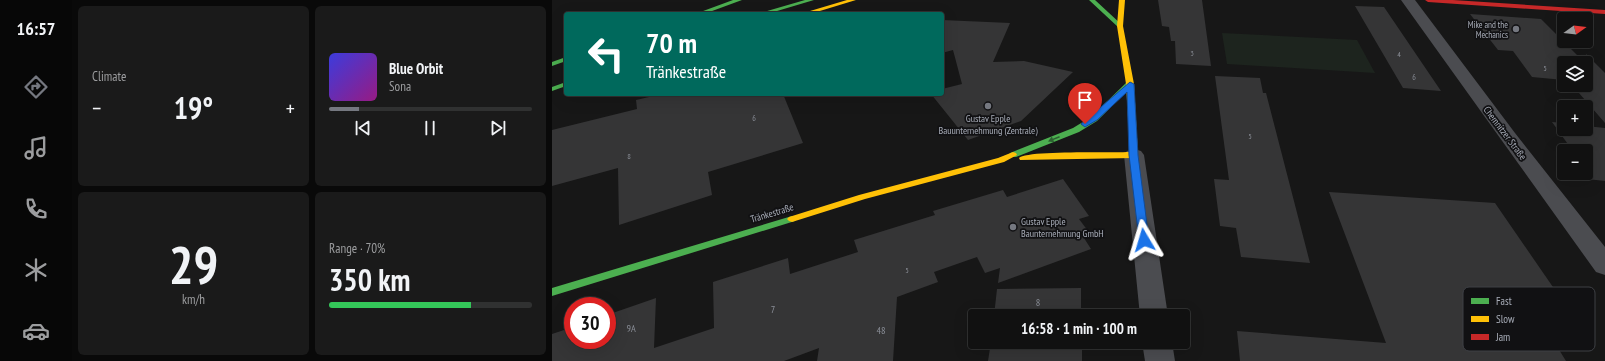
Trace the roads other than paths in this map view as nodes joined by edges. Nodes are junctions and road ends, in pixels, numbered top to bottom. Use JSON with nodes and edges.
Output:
{"nodes":[{"id":1,"x":739,"y":0,"type":"edge"},
{"id":2,"x":811,"y":0,"type":"edge"},
{"id":3,"x":853,"y":0,"type":"edge"},
{"id":4,"x":1092,"y":0,"type":"edge"},
{"id":5,"x":1122,"y":0,"type":"edge"},
{"id":6,"x":1408,"y":0,"type":"edge"},
{"id":7,"x":1428,"y":0,"type":"edge"},
{"id":8,"x":704,"y":12,"type":"edge"},
{"id":9,"x":767,"y":12,"type":"edge"},
{"id":10,"x":810,"y":12,"type":"edge"},
{"id":11,"x":1605,"y":12,"type":"edge"},
{"id":12,"x":1120,"y":26,"type":"junction"},
{"id":13,"x":564,"y":60,"type":"edge"},
{"id":14,"x":552,"y":64,"type":"edge"},
{"id":15,"x":564,"y":70,"type":"edge"},
{"id":16,"x":552,"y":73,"type":"edge"},
{"id":17,"x":1130,"y":84,"type":"junction"},
{"id":18,"x":564,"y":85,"type":"edge"},
{"id":19,"x":552,"y":88,"type":"edge"},
{"id":20,"x":1134,"y":155,"type":"junction"},
{"id":21,"x":1001,"y":160,"type":"junction"},
{"id":22,"x":1605,"y":265,"type":"edge"},
{"id":23,"x":552,"y":292,"type":"edge"},
{"id":24,"x":1153,"y":309,"type":"edge"},
{"id":25,"x":1159,"y":349,"type":"edge"},
{"id":26,"x":1160,"y":361,"type":"edge"}],
"edges":[{"from":1,"to":8,"type":"main road"},
{"from":2,"to":9,"type":"main road"},
{"from":3,"to":10,"type":"main road"},
{"from":4,"to":12,"type":"main road"},
{"from":5,"to":12,"type":"main road"},
{"from":6,"to":22,"type":"street","name":"Chemnitzer Straße"},
{"from":7,"to":11,"type":"main road"},
{"from":12,"to":17,"type":"main road"},
{"from":13,"to":14,"type":"main road"},
{"from":15,"to":16,"type":"main road"},
{"from":17,"to":20,"type":"main road"},
{"from":17,"to":21,"type":"main road","name":"Tränkestraße","one_way":true},
{"from":18,"to":19,"type":"main road"},
{"from":20,"to":21,"type":"main road","name":"Tränkestraße"},
{"from":20,"to":24,"type":"street"},
{"from":21,"to":23,"type":"main road","name":"Tränkestraße"},
{"from":25,"to":26,"type":"street"}]}
